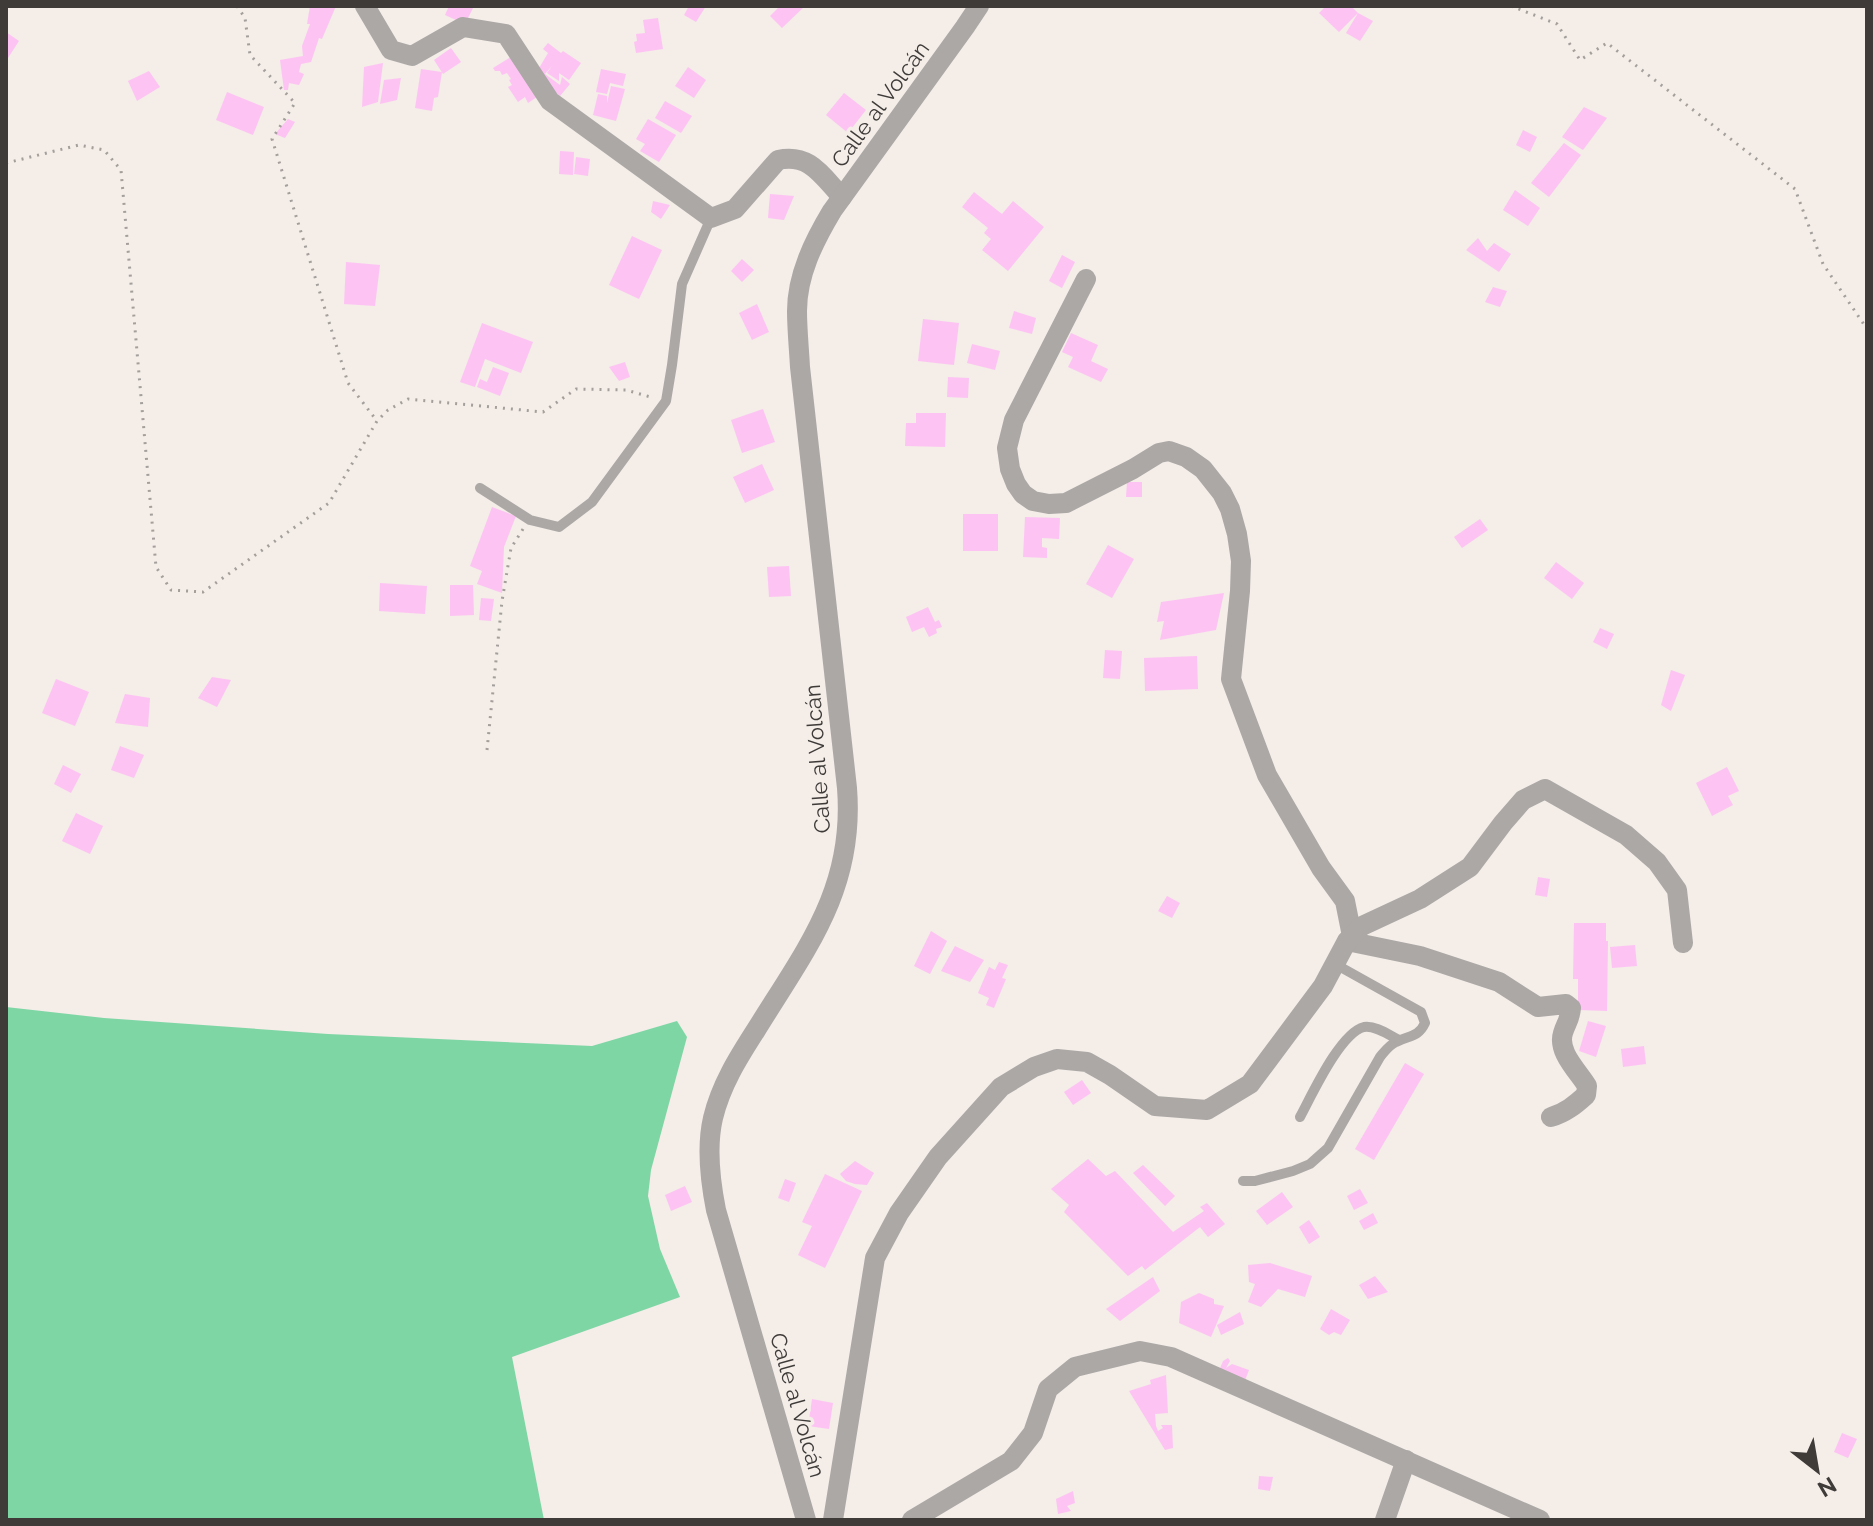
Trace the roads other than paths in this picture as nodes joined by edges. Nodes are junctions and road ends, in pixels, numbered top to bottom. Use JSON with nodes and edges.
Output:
{"nodes":[{"id":1,"x":365,"y":6,"type":"edge"},
{"id":2,"x":979,"y":6,"type":"edge"},
{"id":3,"x":842,"y":197,"type":"junction"},
{"id":4,"x":711,"y":218,"type":"junction"},
{"id":5,"x":1086,"y":279,"type":"dead end"},
{"id":6,"x":480,"y":488,"type":"dead end"},
{"id":7,"x":1349,"y":938,"type":"junction"},
{"id":8,"x":1683,"y":943,"type":"dead end"},
{"id":9,"x":1335,"y":964,"type":"junction"},
{"id":10,"x":1399,"y":1040,"type":"junction"},
{"id":11,"x":1300,"y":1117,"type":"dead end"},
{"id":12,"x":1551,"y":1117,"type":"dead end"},
{"id":13,"x":1243,"y":1181,"type":"dead end"},
{"id":14,"x":1406,"y":1460,"type":"junction"},
{"id":15,"x":1535,"y":1519,"type":"edge"},
{"id":16,"x":806,"y":1520,"type":"edge"},
{"id":17,"x":833,"y":1520,"type":"edge"},
{"id":18,"x":912,"y":1520,"type":"edge"},
{"id":19,"x":1385,"y":1520,"type":"edge"}],
"edges":[{"from":1,"to":4,"type":"street"},
{"from":2,"to":3,"type":"street","name":"Calle al Volcán"},
{"from":3,"to":4,"type":"street"},
{"from":3,"to":16,"type":"street","name":"Calle al Volcán"},
{"from":4,"to":6,"type":"lane"},
{"from":5,"to":7,"type":"street"},
{"from":7,"to":8,"type":"street"},
{"from":7,"to":9,"type":"street"},
{"from":7,"to":12,"type":"street"},
{"from":9,"to":10,"type":"lane"},
{"from":9,"to":17,"type":"street"},
{"from":10,"to":11,"type":"lane"},
{"from":10,"to":13,"type":"lane"},
{"from":14,"to":15,"type":"street"},
{"from":14,"to":18,"type":"street"},
{"from":14,"to":19,"type":"street"}]}
